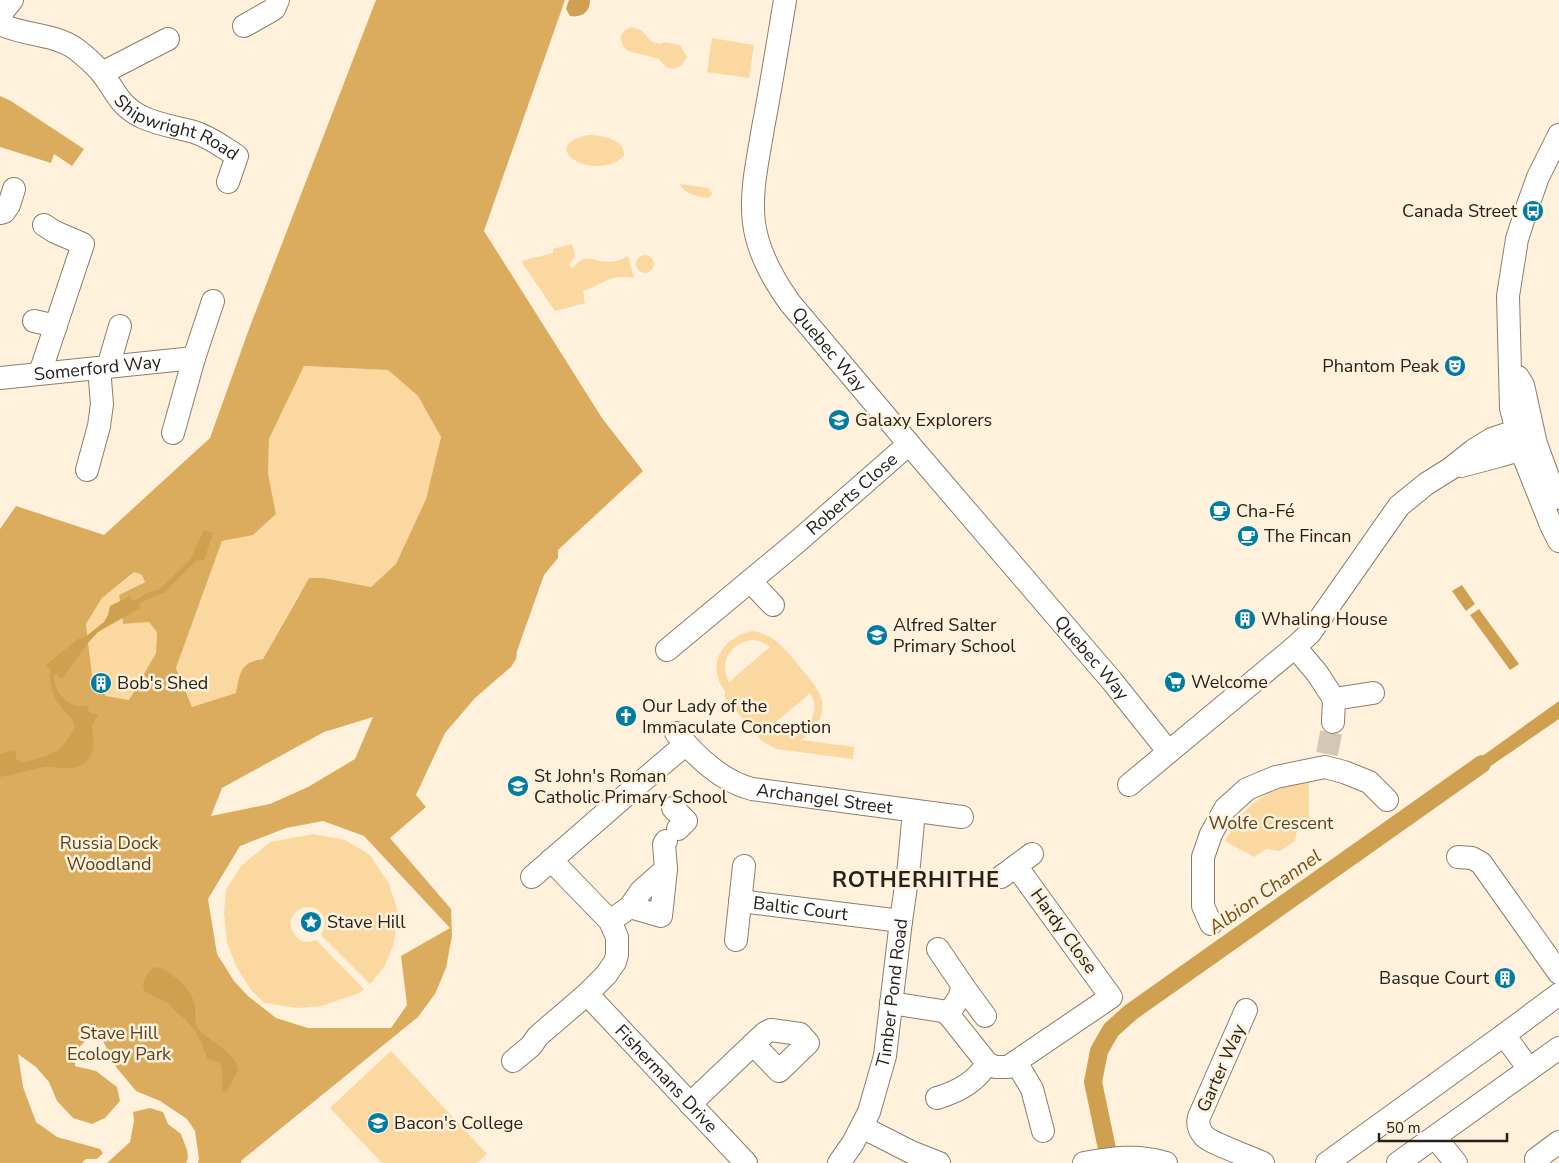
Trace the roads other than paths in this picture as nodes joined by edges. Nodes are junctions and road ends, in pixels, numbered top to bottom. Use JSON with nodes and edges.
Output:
{"nodes":[{"id":1,"x":12,"y":0,"type":"edge"},
{"id":2,"x":278,"y":0,"type":"edge"},
{"id":3,"x":785,"y":0,"type":"edge"},
{"id":4,"x":0,"y":15,"type":"edge"},
{"id":5,"x":0,"y":24,"type":"edge"},
{"id":6,"x":244,"y":26,"type":"dead end"},
{"id":7,"x":168,"y":39,"type":"dead end"},
{"id":8,"x":102,"y":73,"type":"junction"},
{"id":9,"x":1559,"y":135,"type":"edge"},
{"id":10,"x":228,"y":182,"type":"dead end"},
{"id":11,"x":14,"y":189,"type":"dead end"},
{"id":12,"x":0,"y":213,"type":"edge"},
{"id":13,"x":44,"y":225,"type":"dead end"},
{"id":14,"x":213,"y":301,"type":"dead end"},
{"id":15,"x":34,"y":320,"type":"dead end"},
{"id":16,"x":56,"y":326,"type":"junction"},
{"id":17,"x":120,"y":326,"type":"dead end"},
{"id":18,"x":194,"y":358,"type":"junction"},
{"id":19,"x":104,"y":368,"type":"junction"},
{"id":20,"x":40,"y":373,"type":"junction"},
{"id":21,"x":0,"y":378,"type":"edge"},
{"id":22,"x":173,"y":433,"type":"dead end"},
{"id":23,"x":1526,"y":438,"type":"junction"},
{"id":24,"x":908,"y":444,"type":"junction"},
{"id":25,"x":87,"y":470,"type":"dead end"},
{"id":26,"x":1559,"y":508,"type":"edge"},
{"id":27,"x":1559,"y":541,"type":"edge"},
{"id":28,"x":750,"y":581,"type":"junction"},
{"id":29,"x":772,"y":605,"type":"dead end"},
{"id":30,"x":1295,"y":647,"type":"junction"},
{"id":31,"x":668,"y":650,"type":"dead end"},
{"id":32,"x":1373,"y":693,"type":"dead end"},
{"id":33,"x":1334,"y":698,"type":"junction"},
{"id":34,"x":1333,"y":722,"type":"tunnel mouth"},
{"id":35,"x":1168,"y":751,"type":"junction"},
{"id":36,"x":1129,"y":785,"type":"dead end"},
{"id":37,"x":1387,"y":800,"type":"dead end"},
{"id":38,"x":914,"y":812,"type":"junction"},
{"id":39,"x":962,"y":817,"type":"dead end"},
{"id":40,"x":673,"y":826,"type":"dead end"},
{"id":41,"x":1458,"y":857,"type":"dead end"},
{"id":42,"x":550,"y":860,"type":"junction"},
{"id":43,"x":744,"y":866,"type":"dead end"},
{"id":44,"x":1017,"y":866,"type":"dead end"},
{"id":45,"x":666,"y":869,"type":"junction"},
{"id":46,"x":532,"y":877,"type":"dead end"},
{"id":47,"x":740,"y":901,"type":"junction"},
{"id":48,"x":630,"y":907,"type":"junction"},
{"id":49,"x":610,"y":921,"type":"junction"},
{"id":50,"x":901,"y":921,"type":"junction"},
{"id":51,"x":1211,"y":924,"type":"dead end"},
{"id":52,"x":736,"y":940,"type":"dead end"},
{"id":53,"x":938,"y":949,"type":"dead end"},
{"id":54,"x":1559,"y":973,"type":"edge"},
{"id":55,"x":962,"y":986,"type":"junction"},
{"id":56,"x":587,"y":994,"type":"junction"},
{"id":57,"x":1559,"y":994,"type":"edge"},
{"id":58,"x":891,"y":1003,"type":"junction"},
{"id":59,"x":1246,"y":1010,"type":"dead end"},
{"id":60,"x":948,"y":1014,"type":"junction"},
{"id":61,"x":985,"y":1016,"type":"dead end"},
{"id":62,"x":1504,"y":1035,"type":"junction"},
{"id":63,"x":753,"y":1044,"type":"dead end"},
{"id":64,"x":1559,"y":1048,"type":"edge"},
{"id":65,"x":513,"y":1061,"type":"dead end"},
{"id":66,"x":1016,"y":1062,"type":"junction"},
{"id":67,"x":987,"y":1063,"type":"junction"},
{"id":68,"x":1529,"y":1069,"type":"junction"},
{"id":69,"x":937,"y":1098,"type":"dead end"},
{"id":70,"x":690,"y":1104,"type":"junction"},
{"id":71,"x":862,"y":1128,"type":"junction"},
{"id":72,"x":1044,"y":1131,"type":"dead end"},
{"id":73,"x":1435,"y":1137,"type":"junction"},
{"id":74,"x":1559,"y":1142,"type":"edge"},
{"id":75,"x":1253,"y":1161,"type":"edge"},
{"id":76,"x":1087,"y":1162,"type":"edge"},
{"id":77,"x":746,"y":1163,"type":"edge"},
{"id":78,"x":839,"y":1163,"type":"edge"},
{"id":79,"x":939,"y":1163,"type":"edge"},
{"id":80,"x":1166,"y":1163,"type":"edge"},
{"id":81,"x":1326,"y":1163,"type":"edge"},
{"id":82,"x":1398,"y":1163,"type":"edge"},
{"id":83,"x":1456,"y":1163,"type":"edge"},
{"id":84,"x":1539,"y":1163,"type":"edge"}],
"edges":[{"from":1,"to":4,"type":"street"},
{"from":2,"to":6,"type":"street"},
{"from":3,"to":24,"type":"street","name":"Quebec Way"},
{"from":5,"to":8,"type":"street","name":"Shipwright Road"},
{"from":7,"to":8,"type":"street","name":"Shipwright Road"},
{"from":8,"to":10,"type":"street","name":"Shipwright Road"},
{"from":9,"to":23,"type":"street"},
{"from":11,"to":12,"type":"street"},
{"from":13,"to":16,"type":"street"},
{"from":14,"to":18,"type":"street"},
{"from":15,"to":16,"type":"street"},
{"from":16,"to":20,"type":"street"},
{"from":17,"to":19,"type":"street"},
{"from":18,"to":19,"type":"street","name":"Somerford Way"},
{"from":18,"to":22,"type":"street"},
{"from":19,"to":20,"type":"street","name":"Somerford Way"},
{"from":19,"to":25,"type":"street"},
{"from":20,"to":21,"type":"street","name":"Somerford Way"},
{"from":23,"to":26,"type":"street"},
{"from":23,"to":27,"type":"street"},
{"from":23,"to":30,"type":"street"},
{"from":24,"to":28,"type":"street","name":"Roberts Close"},
{"from":24,"to":35,"type":"street","name":"Quebec Way"},
{"from":28,"to":29,"type":"street"},
{"from":28,"to":31,"type":"street","name":"Roberts Close"},
{"from":30,"to":33,"type":"street"},
{"from":30,"to":35,"type":"street"},
{"from":32,"to":33,"type":"street"},
{"from":33,"to":34,"type":"street"},
{"from":35,"to":36,"type":"street"},
{"from":37,"to":51,"type":"street"},
{"from":38,"to":39,"type":"street","name":"Archangel Street"},
{"from":38,"to":42,"type":"street","name":"Archangel Street"},
{"from":38,"to":50,"type":"street","name":"Timber Pond Road"},
{"from":40,"to":45,"type":"street"},
{"from":41,"to":54,"type":"street"},
{"from":42,"to":46,"type":"street"},
{"from":42,"to":49,"type":"street"},
{"from":43,"to":47,"type":"street"},
{"from":44,"to":66,"type":"street","name":"Hardy Close"},
{"from":45,"to":48,"type":"street"},
{"from":45,"to":48,"type":"street"},
{"from":47,"to":50,"type":"street","name":"Baltic Court"},
{"from":47,"to":52,"type":"street","name":"Baltic Court"},
{"from":48,"to":49,"type":"street"},
{"from":49,"to":56,"type":"street"},
{"from":50,"to":58,"type":"street","name":"Timber Pond Road"},
{"from":53,"to":55,"type":"street"},
{"from":55,"to":60,"type":"street"},
{"from":55,"to":61,"type":"street"},
{"from":56,"to":65,"type":"street"},
{"from":56,"to":70,"type":"street","name":"Fishermans Drive"},
{"from":57,"to":62,"type":"street"},
{"from":58,"to":60,"type":"street"},
{"from":58,"to":71,"type":"street","name":"Timber Pond Road"},
{"from":59,"to":75,"type":"street","name":"Garter Way"},
{"from":60,"to":67,"type":"street"},
{"from":62,"to":68,"type":"street"},
{"from":62,"to":81,"type":"street"},
{"from":63,"to":70,"type":"street"},
{"from":64,"to":68,"type":"street"},
{"from":66,"to":67,"type":"street"},
{"from":66,"to":72,"type":"street"},
{"from":67,"to":69,"type":"street"},
{"from":68,"to":73,"type":"street"},
{"from":70,"to":77,"type":"street","name":"Fishermans Drive"},
{"from":71,"to":78,"type":"street","name":"Timber Pond Road"},
{"from":71,"to":79,"type":"street"},
{"from":73,"to":82,"type":"street"},
{"from":73,"to":83,"type":"street"},
{"from":74,"to":84,"type":"street"},
{"from":76,"to":80,"type":"street"}]}
